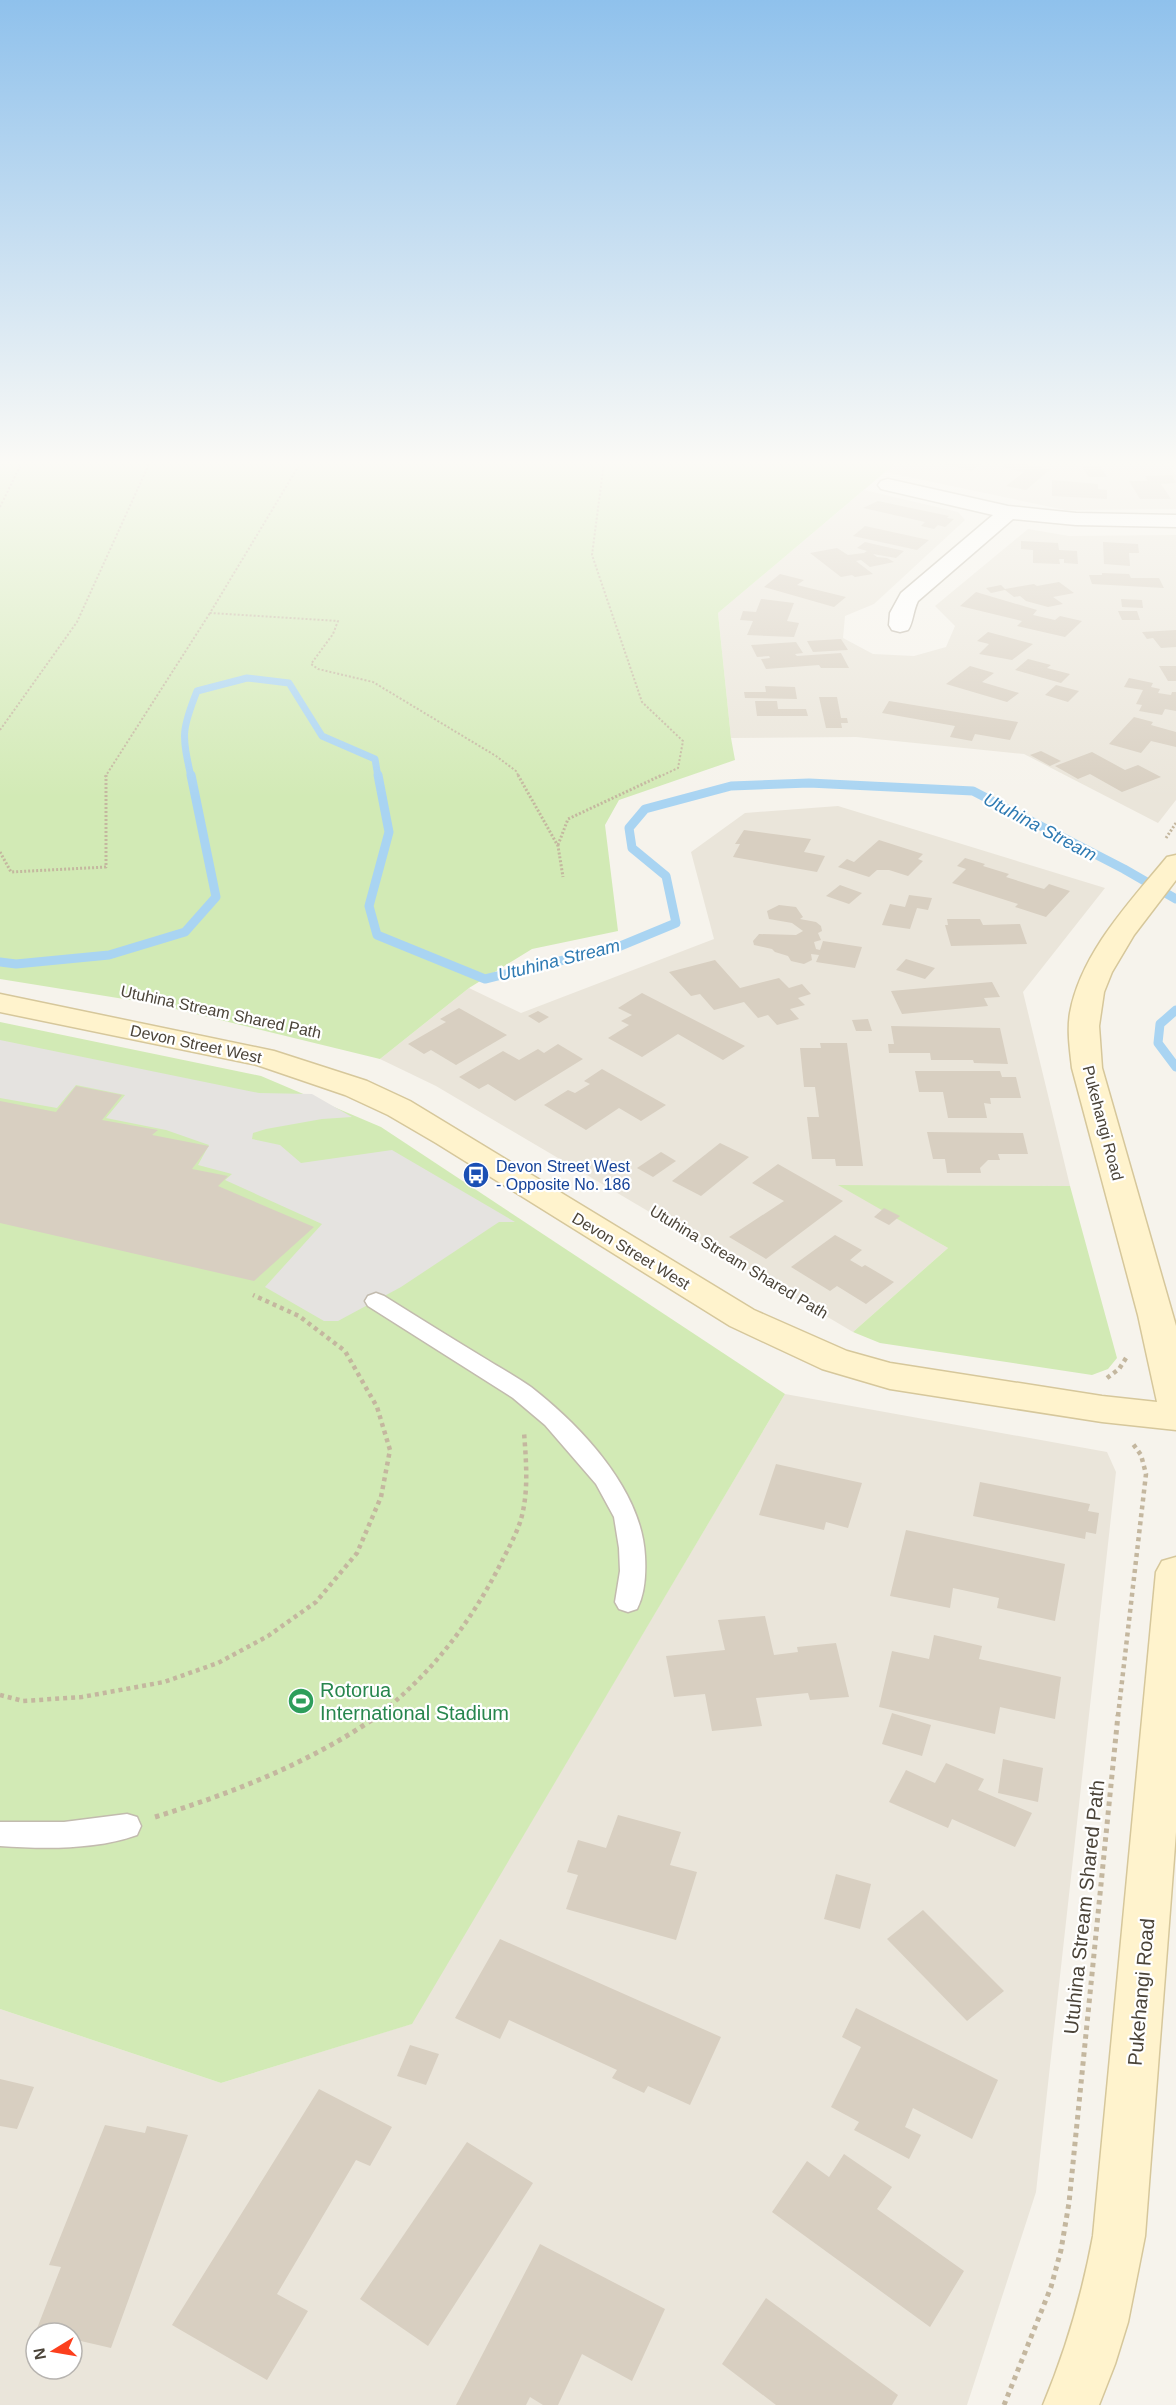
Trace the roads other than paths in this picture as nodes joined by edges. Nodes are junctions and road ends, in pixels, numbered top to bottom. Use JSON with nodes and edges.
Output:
{"nodes":[{"id":1,"x":936,"y":574,"type":"edge"},
{"id":2,"x":900,"y":625,"type":"dead end"},
{"id":3,"x":1172,"y":868,"type":"edge"},
{"id":4,"x":0,"y":1003,"type":"edge"},
{"id":5,"x":376,"y":1301,"type":"dead end"},
{"id":6,"x":1176,"y":1404,"type":"edge"},
{"id":7,"x":1176,"y":1417,"type":"edge"},
{"id":8,"x":1176,"y":1572,"type":"edge"},
{"id":9,"x":628,"y":1602,"type":"dead end"},
{"id":10,"x":127,"y":1826,"type":"road end"},
{"id":11,"x":0,"y":1834,"type":"edge"},
{"id":12,"x":1071,"y":2405,"type":"edge"}],
"edges":[{"from":1,"to":2,"type":"street"},
{"from":3,"to":6,"type":"main road","name":"Pukehangi Road"},
{"from":4,"to":7,"type":"main road","name":"Devon Street West"},
{"from":5,"to":9,"type":"lane"},
{"from":8,"to":12,"type":"main road","name":"Pukehangi Road"},
{"from":10,"to":11,"type":"lane"}]}
